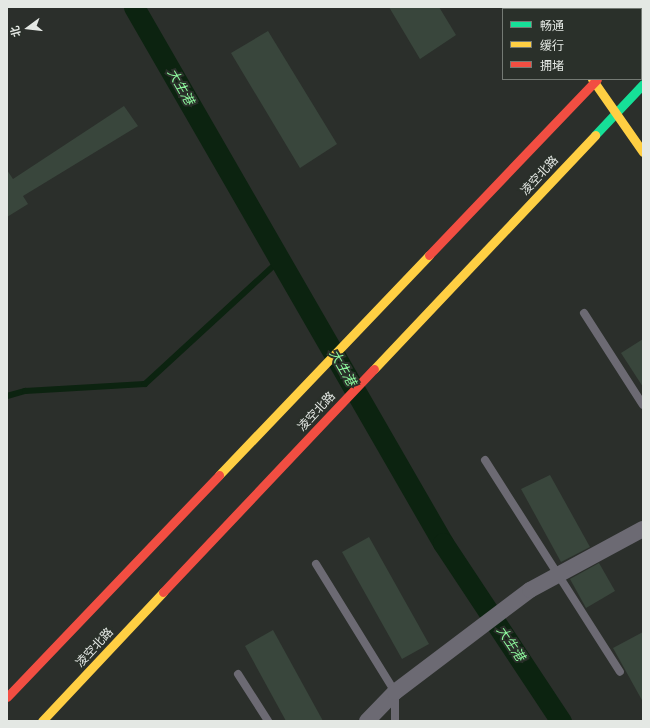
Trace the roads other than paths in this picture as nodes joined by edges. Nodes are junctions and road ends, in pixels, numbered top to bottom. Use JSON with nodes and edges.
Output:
{"nodes":[{"id":1,"x":594,"y":80,"type":"edge"},
{"id":2,"x":643,"y":84,"type":"edge"},
{"id":3,"x":617,"y":112,"type":"junction"},
{"id":4,"x":643,"y":152,"type":"edge"},
{"id":5,"x":584,"y":313,"type":"dead end"},
{"id":6,"x":643,"y":405,"type":"edge"},
{"id":7,"x":486,"y":460,"type":"dead end"},
{"id":8,"x":643,"y":529,"type":"edge"},
{"id":9,"x":316,"y":564,"type":"dead end"},
{"id":10,"x":560,"y":574,"type":"junction"},
{"id":11,"x":620,"y":672,"type":"dead end"},
{"id":12,"x":238,"y":674,"type":"dead end"},
{"id":13,"x":395,"y":692,"type":"junction"},
{"id":14,"x":7,"y":698,"type":"edge"},
{"id":15,"x":42,"y":721,"type":"edge"},
{"id":16,"x":268,"y":721,"type":"edge"},
{"id":17,"x":367,"y":721,"type":"edge"},
{"id":18,"x":395,"y":721,"type":"edge"}],
"edges":[{"from":1,"to":3,"type":"main road"},
{"from":1,"to":14,"type":"main road"},
{"from":2,"to":3,"type":"main road","name":"凌空北路"},
{"from":3,"to":4,"type":"main road"},
{"from":3,"to":15,"type":"main road","name":"凌空北路"},
{"from":5,"to":6,"type":"lane"},
{"from":7,"to":10,"type":"lane"},
{"from":8,"to":10,"type":"street"},
{"from":9,"to":13,"type":"lane"},
{"from":10,"to":11,"type":"lane"},
{"from":10,"to":13,"type":"street"},
{"from":12,"to":16,"type":"lane"},
{"from":13,"to":17,"type":"street"},
{"from":13,"to":18,"type":"lane"}]}
